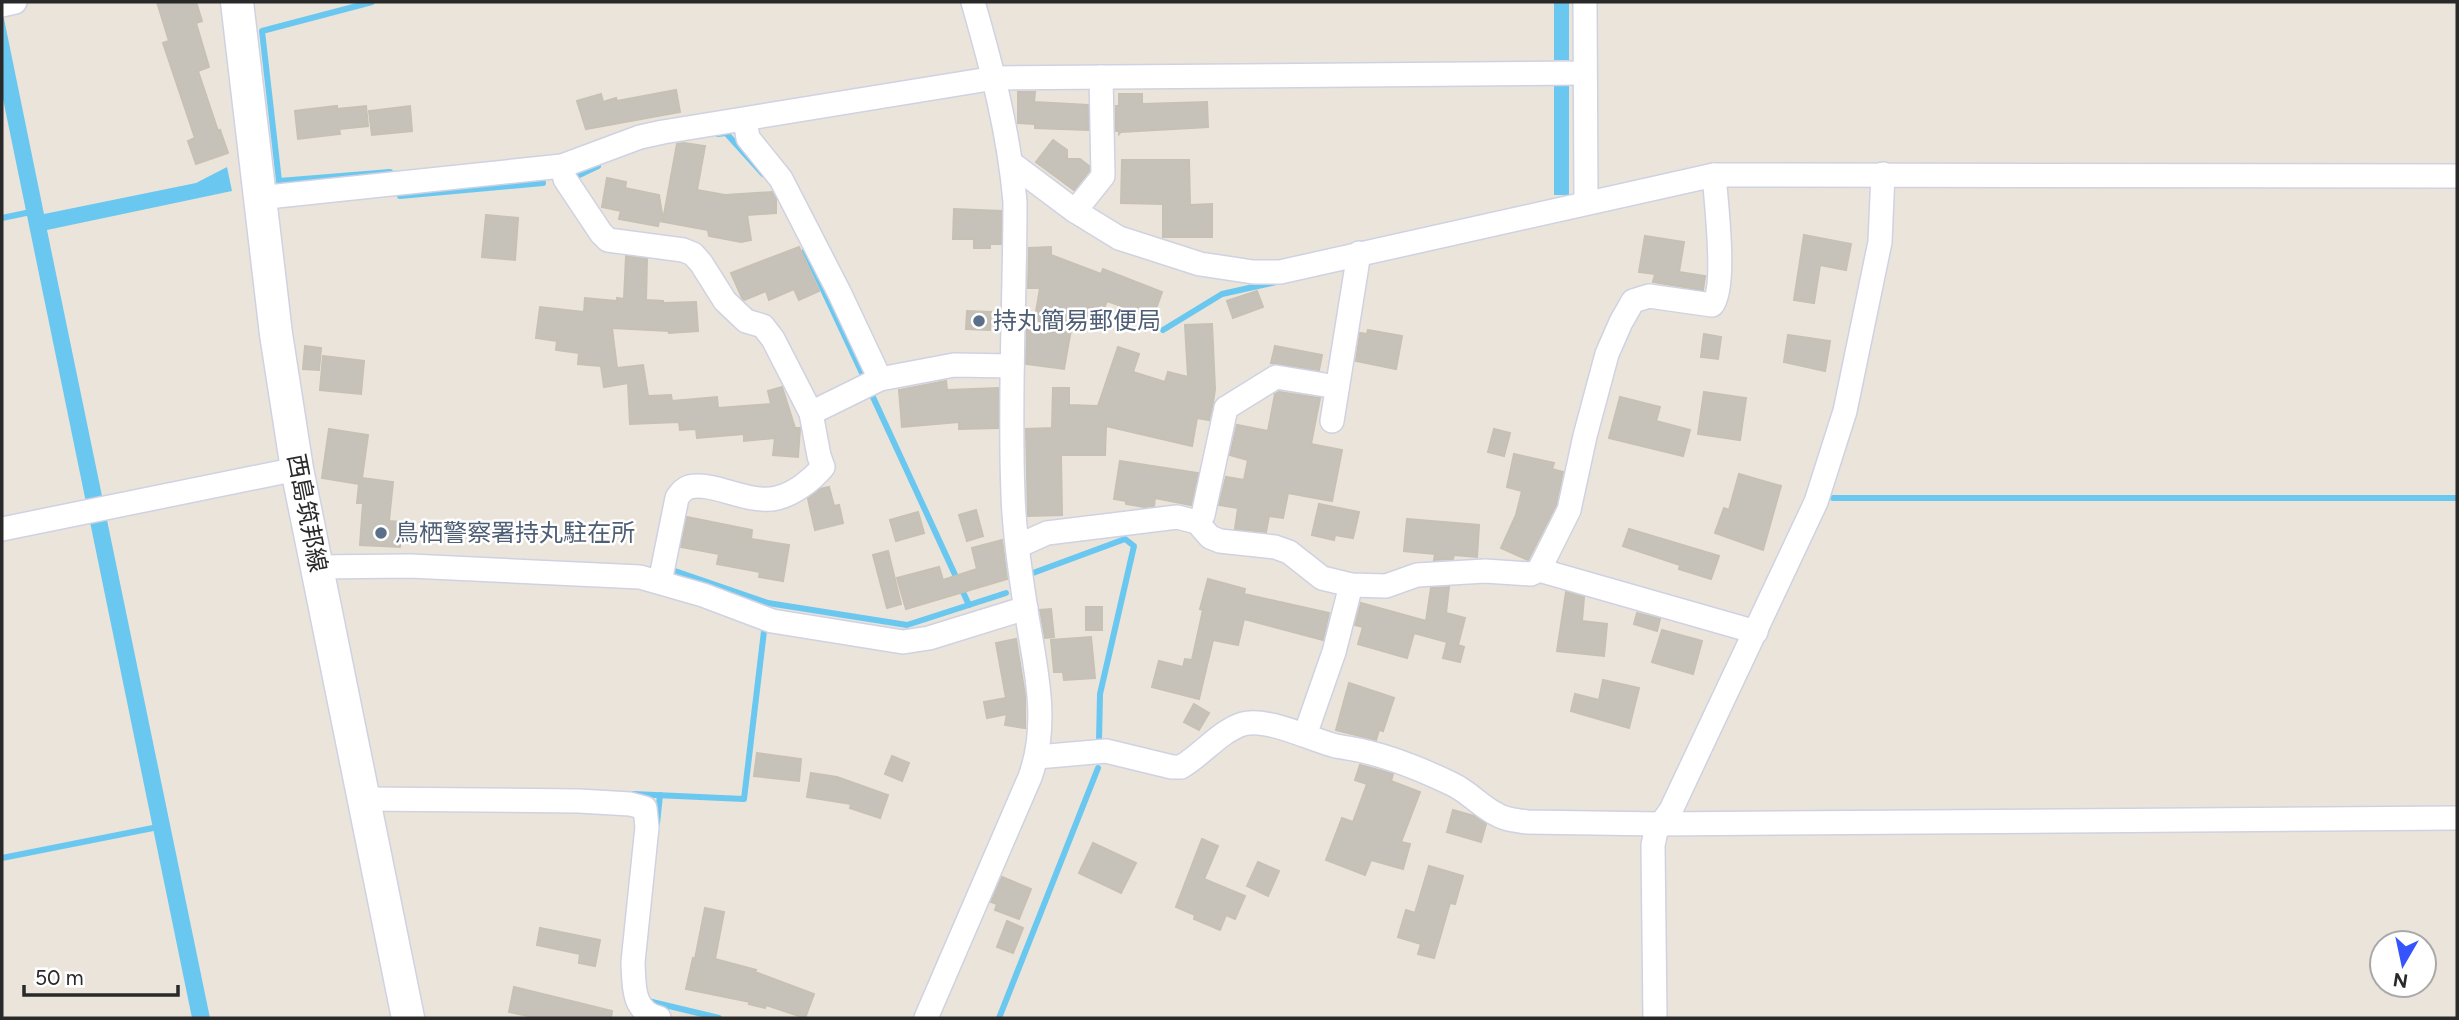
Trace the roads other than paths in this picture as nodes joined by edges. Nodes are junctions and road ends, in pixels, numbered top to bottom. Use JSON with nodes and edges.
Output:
{"nodes":[{"id":1,"x":237,"y":2,"type":"edge"},
{"id":2,"x":973,"y":2,"type":"edge"},
{"id":3,"x":1584,"y":2,"type":"edge"},
{"id":4,"x":1584,"y":73,"type":"junction"},
{"id":5,"x":1101,"y":77,"type":"junction"},
{"id":6,"x":995,"y":78,"type":"junction"},
{"id":7,"x":745,"y":120,"type":"junction"},
{"id":8,"x":1011,"y":163,"type":"junction"},
{"id":9,"x":562,"y":166,"type":"junction"},
{"id":10,"x":1883,"y":174,"type":"junction"},
{"id":11,"x":1714,"y":175,"type":"junction"},
{"id":12,"x":2457,"y":176,"type":"edge"},
{"id":13,"x":258,"y":198,"type":"junction"},
{"id":14,"x":1586,"y":202,"type":"junction"},
{"id":15,"x":1075,"y":211,"type":"junction"},
{"id":16,"x":1359,"y":253,"type":"junction"},
{"id":17,"x":1012,"y":366,"type":"junction"},
{"id":18,"x":880,"y":379,"type":"junction"},
{"id":19,"x":1337,"y":387,"type":"junction"},
{"id":20,"x":811,"y":413,"type":"junction"},
{"id":21,"x":1332,"y":421,"type":"dead end"},
{"id":22,"x":297,"y":469,"type":"junction"},
{"id":23,"x":1197,"y":522,"type":"junction"},
{"id":24,"x":2,"y":529,"type":"edge"},
{"id":25,"x":1018,"y":546,"type":"junction"},
{"id":26,"x":317,"y":567,"type":"junction"},
{"id":27,"x":1539,"y":570,"type":"junction"},
{"id":28,"x":660,"y":582,"type":"junction"},
{"id":29,"x":1351,"y":586,"type":"junction"},
{"id":30,"x":1026,"y":608,"type":"junction"},
{"id":31,"x":1756,"y":632,"type":"junction"},
{"id":32,"x":1305,"y":735,"type":"junction"},
{"id":33,"x":1037,"y":757,"type":"junction"},
{"id":34,"x":364,"y":799,"type":"junction"},
{"id":35,"x":2457,"y":818,"type":"edge"},
{"id":36,"x":1660,"y":824,"type":"junction"},
{"id":37,"x":408,"y":1018,"type":"edge"},
{"id":38,"x":659,"y":1018,"type":"edge"},
{"id":39,"x":926,"y":1018,"type":"edge"},
{"id":40,"x":1655,"y":1018,"type":"edge"}],
"edges":[{"from":1,"to":13,"type":"main road","name":"西島筑邦線"},
{"from":2,"to":6,"type":"street"},
{"from":3,"to":4,"type":"street"},
{"from":4,"to":5,"type":"street"},
{"from":4,"to":14,"type":"street"},
{"from":5,"to":6,"type":"street"},
{"from":5,"to":15,"type":"street"},
{"from":6,"to":7,"type":"street"},
{"from":6,"to":8,"type":"street"},
{"from":7,"to":9,"type":"street"},
{"from":7,"to":18,"type":"street"},
{"from":8,"to":15,"type":"street"},
{"from":8,"to":17,"type":"street"},
{"from":9,"to":13,"type":"street"},
{"from":9,"to":20,"type":"street"},
{"from":10,"to":11,"type":"street"},
{"from":10,"to":12,"type":"street"},
{"from":10,"to":31,"type":"street"},
{"from":11,"to":14,"type":"street"},
{"from":11,"to":27,"type":"street"},
{"from":13,"to":22,"type":"main road","name":"西島筑邦線"},
{"from":14,"to":16,"type":"street"},
{"from":15,"to":16,"type":"street"},
{"from":16,"to":19,"type":"street"},
{"from":17,"to":18,"type":"street"},
{"from":17,"to":25,"type":"street"},
{"from":18,"to":20,"type":"street"},
{"from":19,"to":21,"type":"street"},
{"from":19,"to":23,"type":"street"},
{"from":20,"to":28,"type":"street"},
{"from":22,"to":24,"type":"street"},
{"from":22,"to":26,"type":"main road","name":"西島筑邦線"},
{"from":23,"to":25,"type":"street"},
{"from":23,"to":29,"type":"street"},
{"from":25,"to":30,"type":"street"},
{"from":26,"to":28,"type":"street"},
{"from":26,"to":34,"type":"main road","name":"西島筑邦線"},
{"from":27,"to":29,"type":"street"},
{"from":27,"to":31,"type":"street"},
{"from":28,"to":30,"type":"street"},
{"from":29,"to":32,"type":"street"},
{"from":30,"to":33,"type":"street"},
{"from":31,"to":36,"type":"street"},
{"from":32,"to":33,"type":"street"},
{"from":32,"to":36,"type":"street"},
{"from":33,"to":39,"type":"street"},
{"from":34,"to":37,"type":"main road","name":"西島筑邦線"},
{"from":34,"to":38,"type":"street"},
{"from":35,"to":36,"type":"street"},
{"from":36,"to":40,"type":"street"}]}
